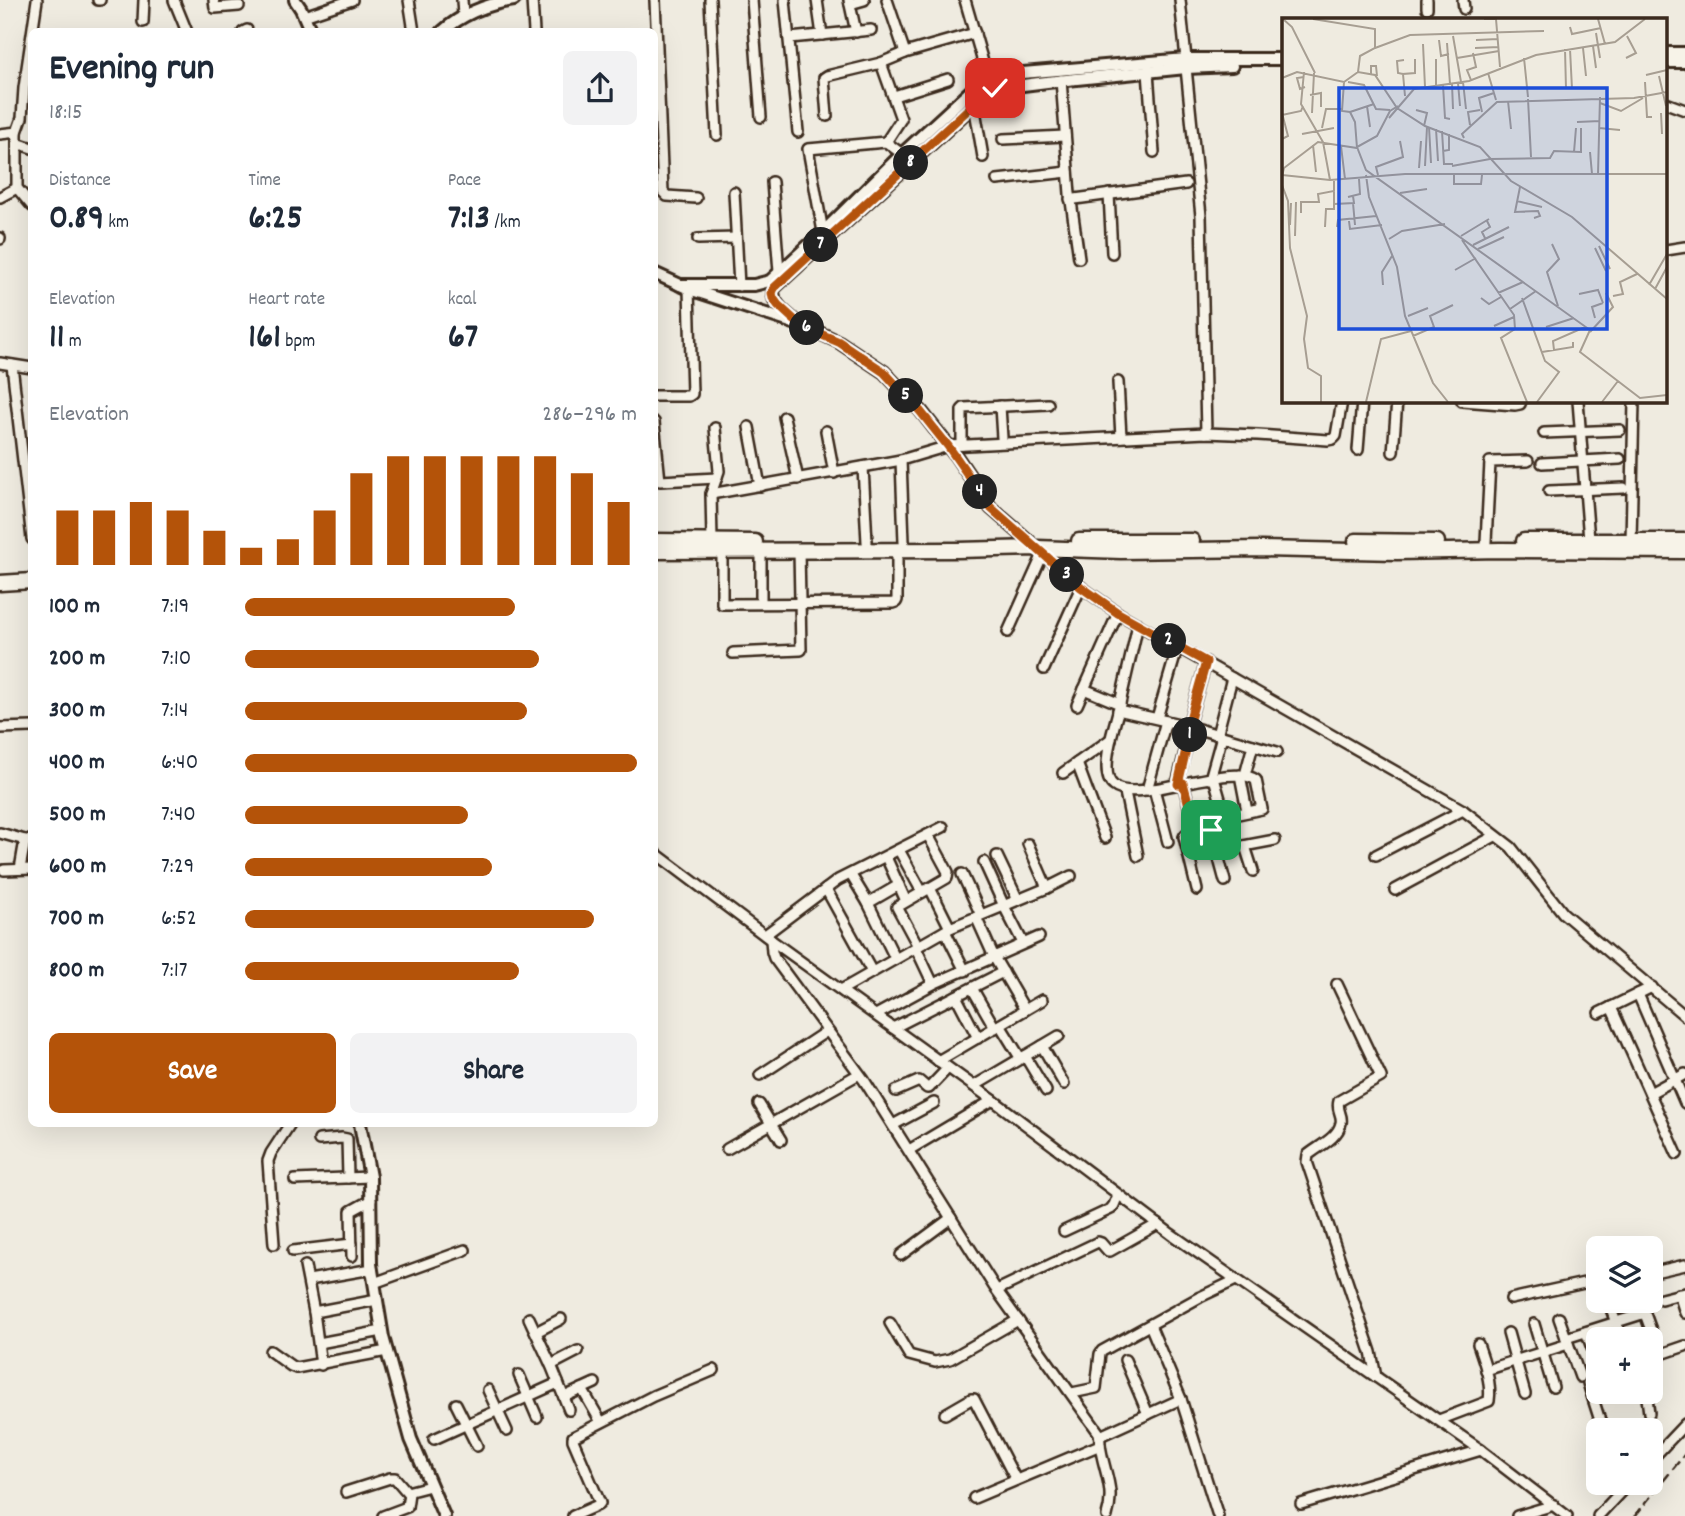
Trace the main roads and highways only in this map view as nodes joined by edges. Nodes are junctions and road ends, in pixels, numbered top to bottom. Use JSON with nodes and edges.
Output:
{"nodes":[{"id":1,"x":658,"y":541,"type":"edge"},
{"id":2,"x":1685,"y":541,"type":"edge"},
{"id":3,"x":1250,"y":545,"type":"junction"},
{"id":4,"x":717,"y":546,"type":"junction"},
{"id":5,"x":900,"y":546,"type":"junction"},
{"id":6,"x":658,"y":551,"type":"edge"},
{"id":7,"x":1685,"y":551,"type":"edge"},
{"id":8,"x":28,"y":573,"type":"edge"},
{"id":9,"x":0,"y":575,"type":"edge"},
{"id":10,"x":28,"y":581,"type":"edge"},
{"id":11,"x":0,"y":583,"type":"edge"}],
"edges":[{"from":1,"to":4,"type":"main road"},
{"from":2,"to":3,"type":"main road"},
{"from":3,"to":5,"type":"main road"},
{"from":3,"to":7,"type":"main road"},
{"from":4,"to":5,"type":"main road"},
{"from":4,"to":5,"type":"main road"},
{"from":4,"to":6,"type":"main road"},
{"from":8,"to":9,"type":"main road"},
{"from":10,"to":11,"type":"main road"}]}
